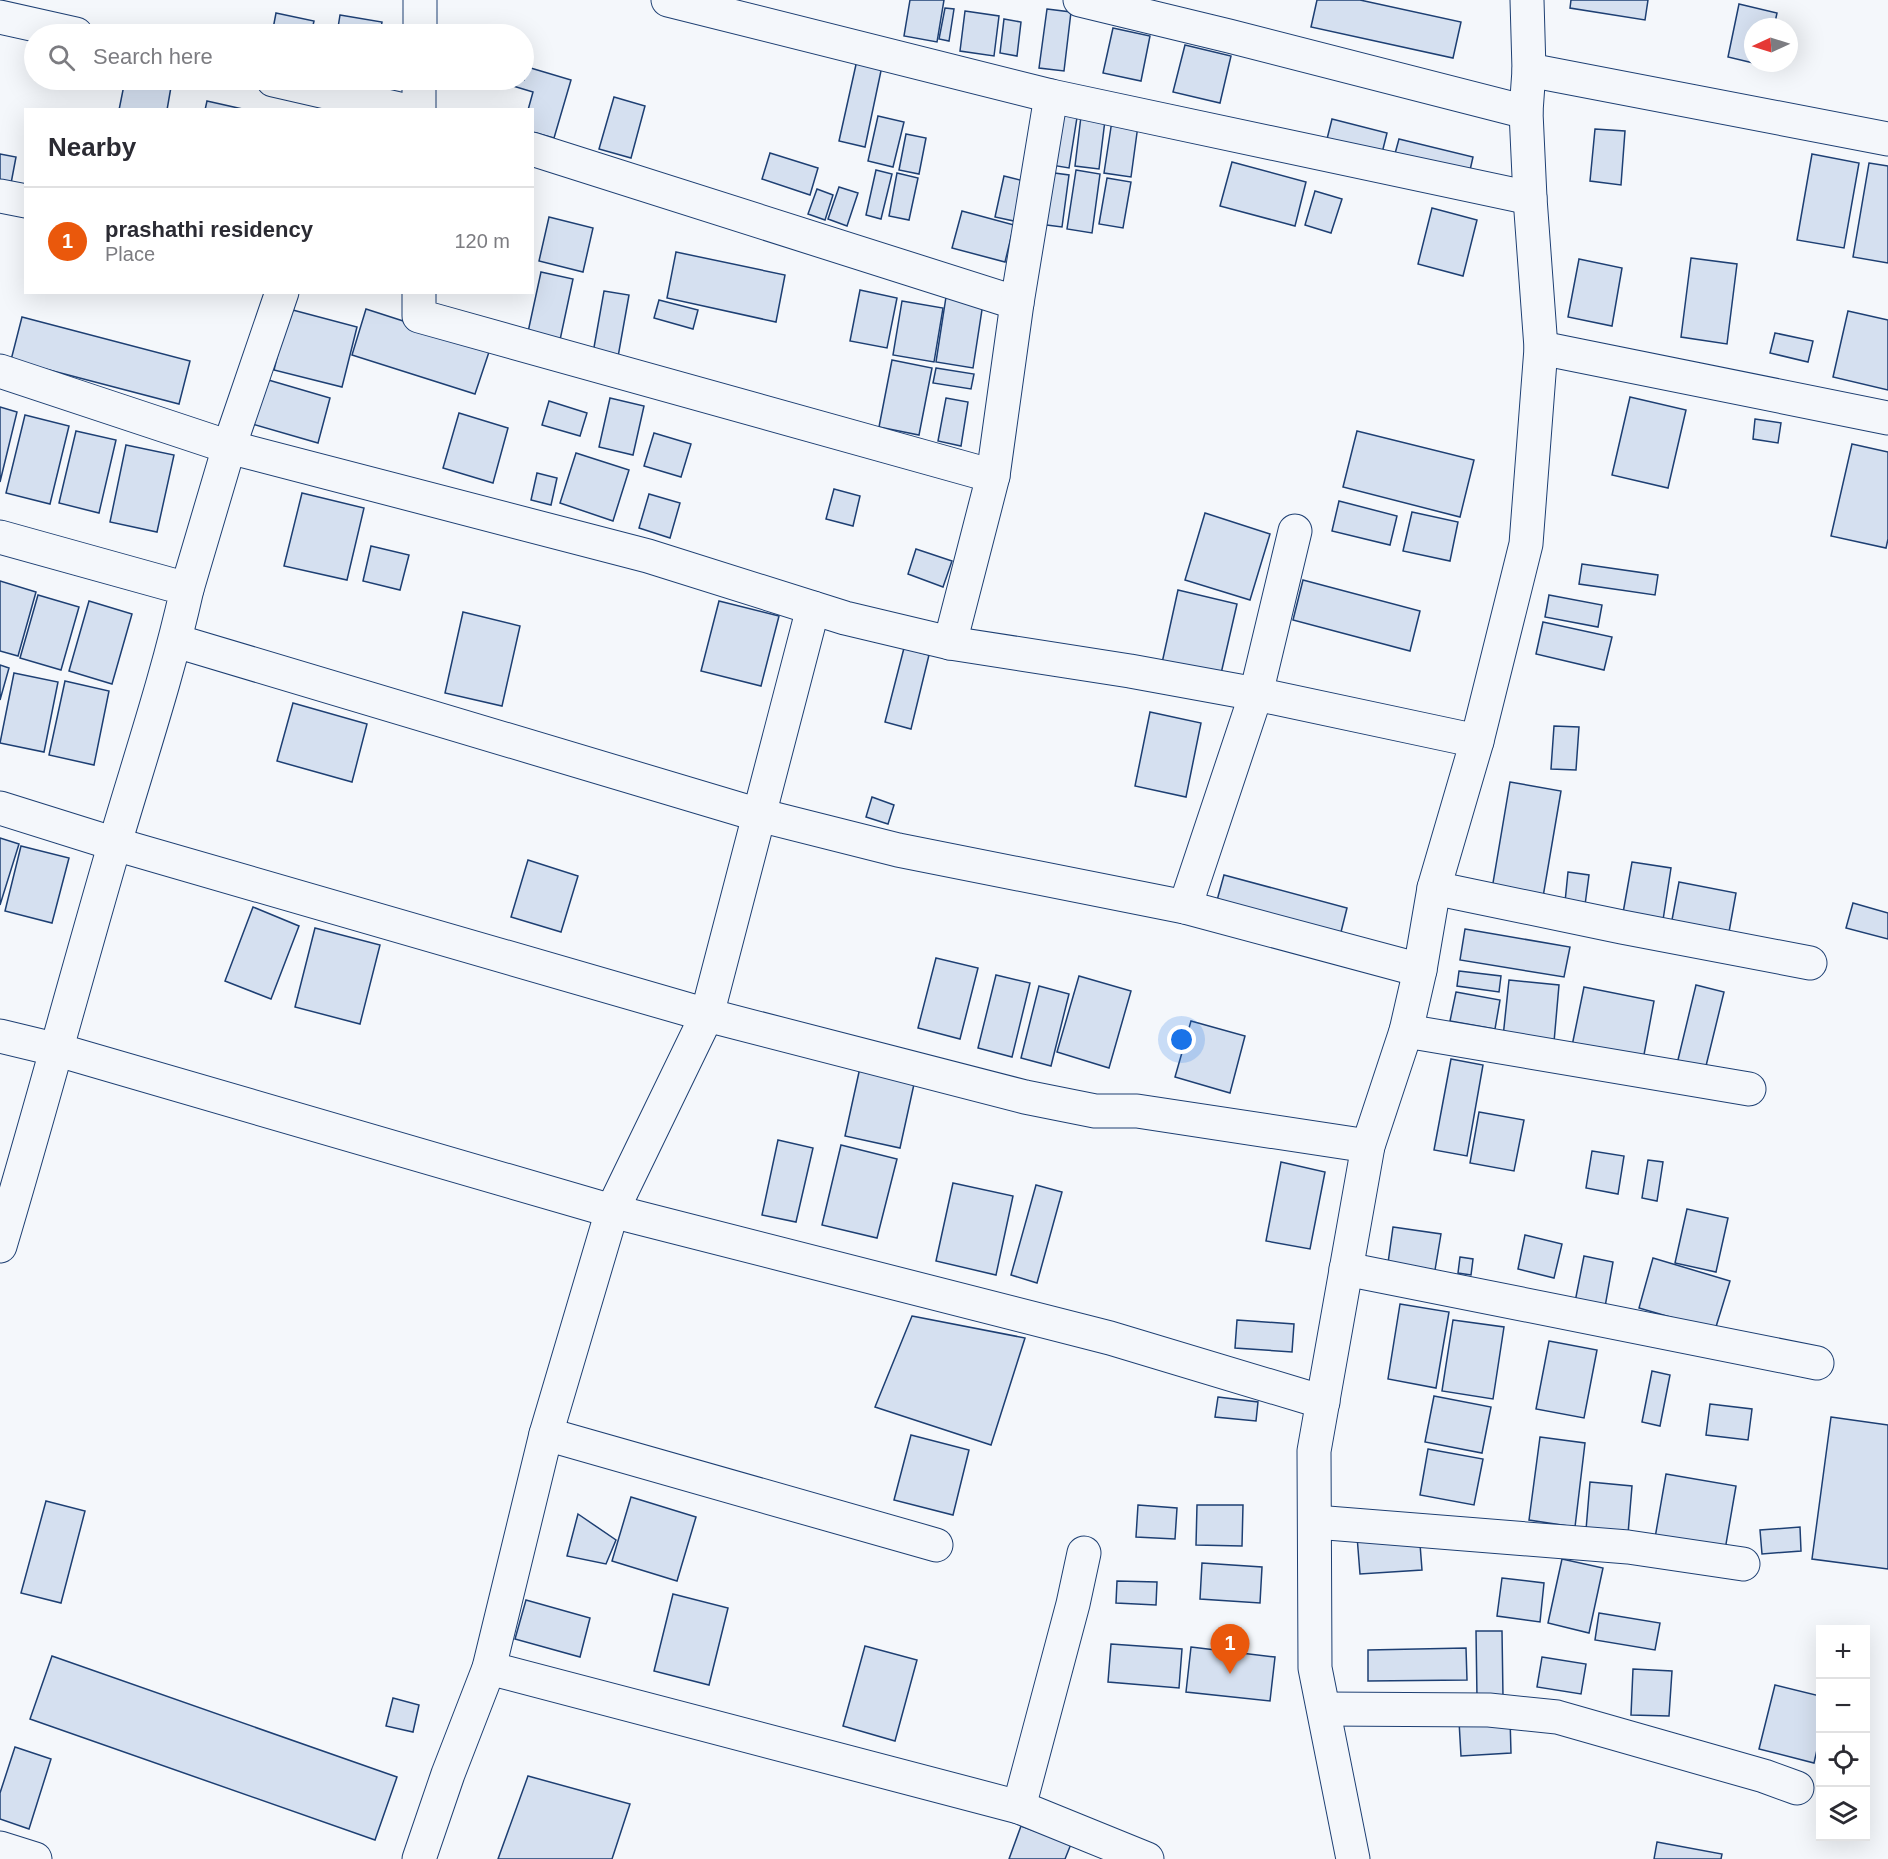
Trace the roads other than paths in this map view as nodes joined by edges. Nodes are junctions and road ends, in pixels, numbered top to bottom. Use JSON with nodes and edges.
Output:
{"nodes":[{"id":1,"x":420,"y":0,"type":"edge"},
{"id":2,"x":668,"y":0,"type":"edge"},
{"id":3,"x":1080,"y":0,"type":"edge"},
{"id":4,"x":1527,"y":0,"type":"edge"},
{"id":5,"x":0,"y":17,"type":"edge"},
{"id":6,"x":31,"y":24,"type":"edge"},
{"id":7,"x":420,"y":24,"type":"edge"},
{"id":8,"x":1528,"y":69,"type":"junction"},
{"id":9,"x":317,"y":90,"type":"edge"},
{"id":10,"x":419,"y":90,"type":"edge"},
{"id":11,"x":1051,"y":96,"type":"junction"},
{"id":12,"x":395,"y":108,"type":"edge"},
{"id":13,"x":419,"y":108,"type":"edge"},
{"id":14,"x":1526,"y":112,"type":"junction"},
{"id":15,"x":1888,"y":139,"type":"edge"},
{"id":16,"x":534,"y":150,"type":"edge"},
{"id":17,"x":0,"y":196,"type":"edge"},
{"id":18,"x":1530,"y":198,"type":"junction"},
{"id":19,"x":24,"y":201,"type":"edge"},
{"id":20,"x":281,"y":294,"type":"edge"},
{"id":21,"x":419,"y":294,"type":"edge"},
{"id":22,"x":1017,"y":303,"type":"junction"},
{"id":23,"x":1541,"y":348,"type":"junction"},
{"id":24,"x":0,"y":371,"type":"edge"},
{"id":25,"x":1888,"y":418,"type":"edge"},
{"id":26,"x":229,"y":447,"type":"junction"},
{"id":27,"x":993,"y":476,"type":"junction"},
{"id":28,"x":1295,"y":531,"type":"dead end"},
{"id":29,"x":0,"y":537,"type":"edge"},
{"id":30,"x":187,"y":589,"type":"junction"},
{"id":31,"x":813,"y":608,"type":"junction"},
{"id":32,"x":176,"y":641,"type":"junction"},
{"id":33,"x":950,"y":643,"type":"junction"},
{"id":34,"x":1256,"y":694,"type":"junction"},
{"id":35,"x":1477,"y":741,"type":"junction"},
{"id":36,"x":0,"y":808,"type":"edge"},
{"id":37,"x":759,"y":815,"type":"junction"},
{"id":38,"x":115,"y":844,"type":"junction"},
{"id":39,"x":1434,"y":888,"type":"junction"},
{"id":40,"x":1185,"y":907,"type":"junction"},
{"id":41,"x":1810,"y":963,"type":"dead end"},
{"id":42,"x":1420,"y":970,"type":"junction"},
{"id":43,"x":706,"y":1015,"type":"junction"},
{"id":44,"x":1406,"y":1032,"type":"junction"},
{"id":45,"x":0,"y":1036,"type":"edge"},
{"id":46,"x":58,"y":1050,"type":"junction"},
{"id":47,"x":1749,"y":1089,"type":"dead end"},
{"id":48,"x":1368,"y":1146,"type":"junction"},
{"id":49,"x":612,"y":1211,"type":"junction"},
{"id":50,"x":0,"y":1246,"type":"edge"},
{"id":51,"x":1346,"y":1269,"type":"junction"},
{"id":52,"x":1816,"y":1363,"type":"dead end"},
{"id":53,"x":1323,"y":1402,"type":"junction"},
{"id":54,"x":546,"y":1434,"type":"junction"},
{"id":55,"x":1315,"y":1522,"type":"junction"},
{"id":56,"x":936,"y":1545,"type":"dead end"},
{"id":57,"x":1084,"y":1553,"type":"dead end"},
{"id":58,"x":1743,"y":1564,"type":"dead end"},
{"id":59,"x":489,"y":1668,"type":"junction"},
{"id":60,"x":1324,"y":1709,"type":"junction"},
{"id":61,"x":1797,"y":1788,"type":"dead end"},
{"id":62,"x":1019,"y":1807,"type":"junction"},
{"id":63,"x":0,"y":1848,"type":"edge"},
{"id":64,"x":35,"y":1859,"type":"edge"},
{"id":65,"x":419,"y":1859,"type":"edge"},
{"id":66,"x":1147,"y":1859,"type":"edge"},
{"id":67,"x":1353,"y":1859,"type":"edge"}],
"edges":[{"from":1,"to":7,"type":"street"},
{"from":2,"to":11,"type":"street"},
{"from":3,"to":14,"type":"street"},
{"from":4,"to":8,"type":"street"},
{"from":5,"to":6,"type":"street"},
{"from":8,"to":14,"type":"street"},
{"from":8,"to":15,"type":"street"},
{"from":9,"to":12,"type":"street"},
{"from":10,"to":13,"type":"street"},
{"from":11,"to":18,"type":"street"},
{"from":11,"to":22,"type":"street"},
{"from":14,"to":18,"type":"street"},
{"from":16,"to":22,"type":"street"},
{"from":17,"to":19,"type":"street"},
{"from":18,"to":23,"type":"street"},
{"from":20,"to":26,"type":"street"},
{"from":21,"to":27,"type":"street"},
{"from":22,"to":27,"type":"street"},
{"from":23,"to":25,"type":"street"},
{"from":23,"to":35,"type":"street"},
{"from":24,"to":26,"type":"street"},
{"from":26,"to":30,"type":"street"},
{"from":26,"to":31,"type":"street"},
{"from":27,"to":33,"type":"street"},
{"from":28,"to":34,"type":"street"},
{"from":29,"to":30,"type":"street"},
{"from":30,"to":32,"type":"street"},
{"from":31,"to":33,"type":"street"},
{"from":31,"to":37,"type":"street"},
{"from":32,"to":37,"type":"street"},
{"from":32,"to":38,"type":"street"},
{"from":33,"to":34,"type":"street"},
{"from":34,"to":35,"type":"street"},
{"from":34,"to":40,"type":"street"},
{"from":35,"to":39,"type":"street"},
{"from":36,"to":38,"type":"street"},
{"from":37,"to":40,"type":"street"},
{"from":37,"to":43,"type":"street"},
{"from":38,"to":43,"type":"street"},
{"from":38,"to":46,"type":"street"},
{"from":39,"to":41,"type":"street"},
{"from":39,"to":42,"type":"street"},
{"from":40,"to":42,"type":"street"},
{"from":42,"to":44,"type":"street"},
{"from":43,"to":48,"type":"street"},
{"from":43,"to":49,"type":"street"},
{"from":44,"to":47,"type":"street"},
{"from":44,"to":48,"type":"street"},
{"from":45,"to":46,"type":"street"},
{"from":46,"to":49,"type":"street"},
{"from":46,"to":50,"type":"street"},
{"from":48,"to":51,"type":"street"},
{"from":49,"to":53,"type":"street"},
{"from":49,"to":54,"type":"street"},
{"from":51,"to":52,"type":"street"},
{"from":51,"to":53,"type":"street"},
{"from":53,"to":55,"type":"street"},
{"from":54,"to":56,"type":"street"},
{"from":54,"to":59,"type":"street"},
{"from":55,"to":58,"type":"street"},
{"from":55,"to":60,"type":"street"},
{"from":57,"to":62,"type":"street"},
{"from":59,"to":62,"type":"street"},
{"from":59,"to":65,"type":"street"},
{"from":60,"to":61,"type":"street"},
{"from":60,"to":67,"type":"street"},
{"from":62,"to":66,"type":"street"},
{"from":63,"to":64,"type":"street"}]}
